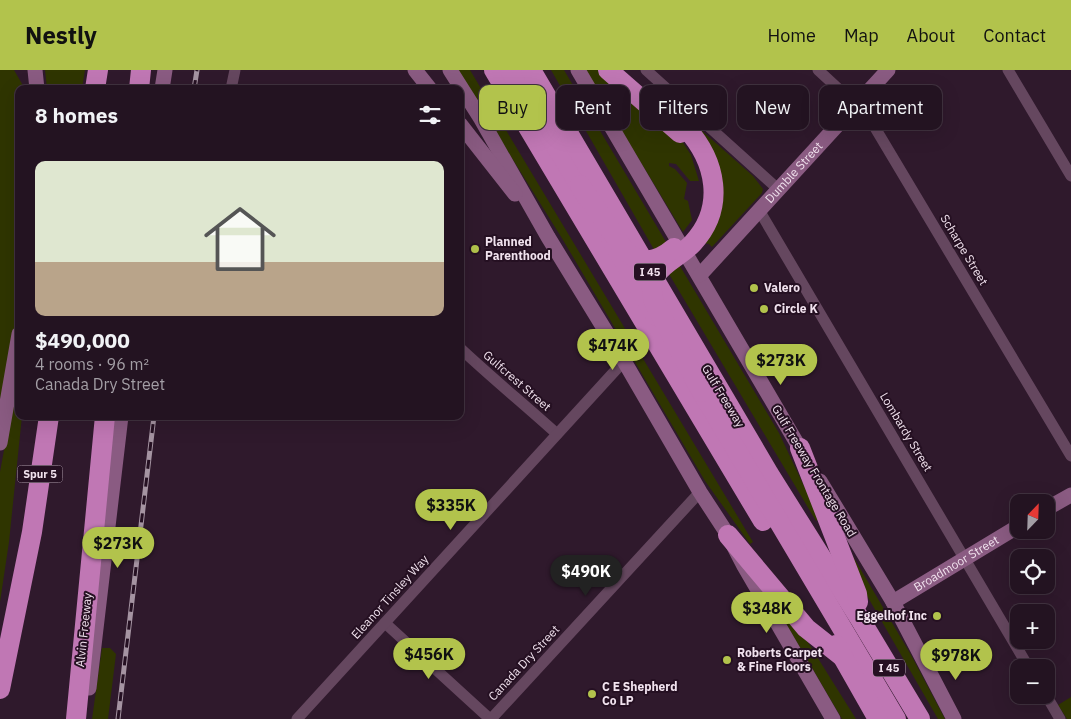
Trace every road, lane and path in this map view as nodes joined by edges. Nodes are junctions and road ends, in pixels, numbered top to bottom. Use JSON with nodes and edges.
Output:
{"nodes":[{"id":1,"x":35,"y":70,"type":"edge"},
{"id":2,"x":98,"y":70,"type":"edge"},
{"id":3,"x":141,"y":70,"type":"edge"},
{"id":4,"x":165,"y":70,"type":"edge"},
{"id":5,"x":235,"y":70,"type":"edge"},
{"id":6,"x":415,"y":70,"type":"edge"},
{"id":7,"x":450,"y":70,"type":"edge"},
{"id":8,"x":494,"y":70,"type":"edge"},
{"id":9,"x":510,"y":70,"type":"edge"},
{"id":10,"x":530,"y":70,"type":"edge"},
{"id":11,"x":578,"y":70,"type":"edge"},
{"id":12,"x":608,"y":70,"type":"edge"},
{"id":13,"x":622,"y":70,"type":"edge"},
{"id":14,"x":646,"y":70,"type":"edge"},
{"id":15,"x":818,"y":70,"type":"edge"},
{"id":16,"x":888,"y":70,"type":"edge"},
{"id":17,"x":1008,"y":70,"type":"edge"},
{"id":18,"x":37,"y":85,"type":"edge"},
{"id":19,"x":96,"y":85,"type":"edge"},
{"id":20,"x":139,"y":85,"type":"edge"},
{"id":21,"x":163,"y":85,"type":"edge"},
{"id":22,"x":232,"y":85,"type":"edge"},
{"id":23,"x":427,"y":85,"type":"edge"},
{"id":24,"x":459,"y":85,"type":"edge"},
{"id":25,"x":834,"y":85,"type":"edge"},
{"id":26,"x":874,"y":85,"type":"edge"},
{"id":27,"x":464,"y":92,"type":"edge"},
{"id":28,"x":464,"y":129,"type":"edge"},
{"id":29,"x":833,"y":130,"type":"edge"},
{"id":30,"x":876,"y":130,"type":"edge"},
{"id":31,"x":683,"y":131,"type":"junction"},
{"id":32,"x":1071,"y":176,"type":"edge"},
{"id":33,"x":580,"y":185,"type":"junction"},
{"id":34,"x":778,"y":189,"type":"junction"},
{"id":35,"x":759,"y":210,"type":"junction"},
{"id":36,"x":548,"y":237,"type":"junction"},
{"id":37,"x":700,"y":275,"type":"junction"},
{"id":38,"x":464,"y":352,"type":"edge"},
{"id":39,"x":15,"y":357,"type":"edge"},
{"id":40,"x":624,"y":361,"type":"junction"},
{"id":41,"x":702,"y":392,"type":"junction"},
{"id":42,"x":47,"y":420,"type":"edge"},
{"id":43,"x":105,"y":420,"type":"edge"},
{"id":44,"x":121,"y":420,"type":"edge"},
{"id":45,"x":557,"y":434,"type":"junction"},
{"id":46,"x":0,"y":444,"type":"edge"},
{"id":47,"x":800,"y":448,"type":"junction"},
{"id":48,"x":1071,"y":456,"type":"edge"},
{"id":49,"x":700,"y":492,"type":"junction"},
{"id":50,"x":1071,"y":494,"type":"edge"},
{"id":51,"x":1055,"y":504,"type":"edge"},
{"id":52,"x":1010,"y":531,"type":"edge"},
{"id":53,"x":728,"y":534,"type":"junction"},
{"id":54,"x":964,"y":559,"type":"junction"},
{"id":55,"x":893,"y":602,"type":"junction"},
{"id":56,"x":860,"y":619,"type":"junction"},
{"id":57,"x":385,"y":623,"type":"junction"},
{"id":58,"x":844,"y":658,"type":"junction"},
{"id":59,"x":924,"y":659,"type":"junction"},
{"id":60,"x":1024,"y":659,"type":"edge"},
{"id":61,"x":0,"y":689,"type":"edge"},
{"id":62,"x":1051,"y":704,"type":"edge"},
{"id":63,"x":76,"y":719,"type":"edge"},
{"id":64,"x":85,"y":719,"type":"edge"},
{"id":65,"x":297,"y":719,"type":"edge"},
{"id":66,"x":491,"y":719,"type":"edge"},
{"id":67,"x":833,"y":719,"type":"edge"},
{"id":68,"x":878,"y":719,"type":"edge"},
{"id":69,"x":896,"y":719,"type":"edge"},
{"id":70,"x":920,"y":719,"type":"edge"},
{"id":71,"x":954,"y":719,"type":"edge"},
{"id":72,"x":964,"y":719,"type":"edge"},
{"id":73,"x":1060,"y":719,"type":"edge"}],
"edges":[{"from":1,"to":18,"type":"main road"},
{"from":2,"to":19,"type":"highway"},
{"from":3,"to":20,"type":"highway"},
{"from":4,"to":21,"type":"main road"},
{"from":5,"to":22,"type":"street"},
{"from":6,"to":23,"type":"main road"},
{"from":7,"to":24,"type":"main road"},
{"from":8,"to":58,"type":"highway","number":"I 45"},
{"from":9,"to":33,"type":"highway","name":"Gulf Freeway"},
{"from":10,"to":56,"type":"highway","name":"Gulf Freeway","number":"I 45"},
{"from":11,"to":37,"type":"main road","name":"Gulf Freeway Frontage Road"},
{"from":12,"to":31,"type":"highway"},
{"from":13,"to":31,"type":"highway"},
{"from":14,"to":34,"type":"street"},
{"from":15,"to":25,"type":"street","name":"Scharpe Street"},
{"from":16,"to":26,"type":"main road","name":"Dumble Street"},
{"from":17,"to":32,"type":"street"},
{"from":27,"to":36,"type":"main road"},
{"from":28,"to":36,"type":"main road"},
{"from":29,"to":34,"type":"main road","name":"Dumble Street"},
{"from":30,"to":48,"type":"street","name":"Scharpe Street"},
{"from":31,"to":33,"type":"highway","bridge":true},
{"from":31,"to":41,"type":"highway","bridge":true},
{"from":33,"to":41,"type":"highway","name":"Gulf Freeway","bridge":true},
{"from":34,"to":35,"type":"main road","name":"Dumble Street"},
{"from":35,"to":37,"type":"main road","name":"Dumble Street"},
{"from":35,"to":54,"type":"street","name":"Lombardy Street"},
{"from":36,"to":40,"type":"main road"},
{"from":37,"to":47,"type":"main road","name":"Gulf Freeway Frontage Road"},
{"from":38,"to":45,"type":"street","name":"Gulfcrest Street"},
{"from":39,"to":46,"type":"main road"},
{"from":40,"to":45,"type":"street","name":"Eleanor Tinsley Way"},
{"from":40,"to":49,"type":"main road"},
{"from":41,"to":69,"type":"highway","name":"Gulf Freeway"},
{"from":42,"to":61,"type":"highway","number":"Spur 5"},
{"from":43,"to":63,"type":"highway","name":"Alvin Freeway"},
{"from":44,"to":64,"type":"main road"},
{"from":45,"to":57,"type":"street","name":"Eleanor Tinsley Way"},
{"from":47,"to":55,"type":"main road","name":"Gulf Freeway Frontage Road"},
{"from":47,"to":56,"type":"highway"},
{"from":49,"to":53,"type":"main road"},
{"from":49,"to":66,"type":"street","name":"Canada Dry Street"},
{"from":50,"to":51,"type":"main road"},
{"from":52,"to":54,"type":"main road","name":"Broadmoor Street"},
{"from":53,"to":58,"type":"highway"},
{"from":53,"to":67,"type":"main road"},
{"from":54,"to":55,"type":"main road","name":"Broadmoor Street"},
{"from":54,"to":60,"type":"street","name":"Lombardy Street"},
{"from":55,"to":59,"type":"main road","name":"Gulf Freeway Frontage Road"},
{"from":56,"to":70,"type":"highway","name":"Gulf Freeway","number":"I 45"},
{"from":57,"to":65,"type":"street","name":"Eleanor Tinsley Way"},
{"from":57,"to":66,"type":"street"},
{"from":58,"to":68,"type":"highway","number":"I 45"},
{"from":59,"to":71,"type":"main road","name":"Gulf Freeway Frontage Road"},
{"from":59,"to":72,"type":"main road"},
{"from":62,"to":73,"type":"street"}]}
